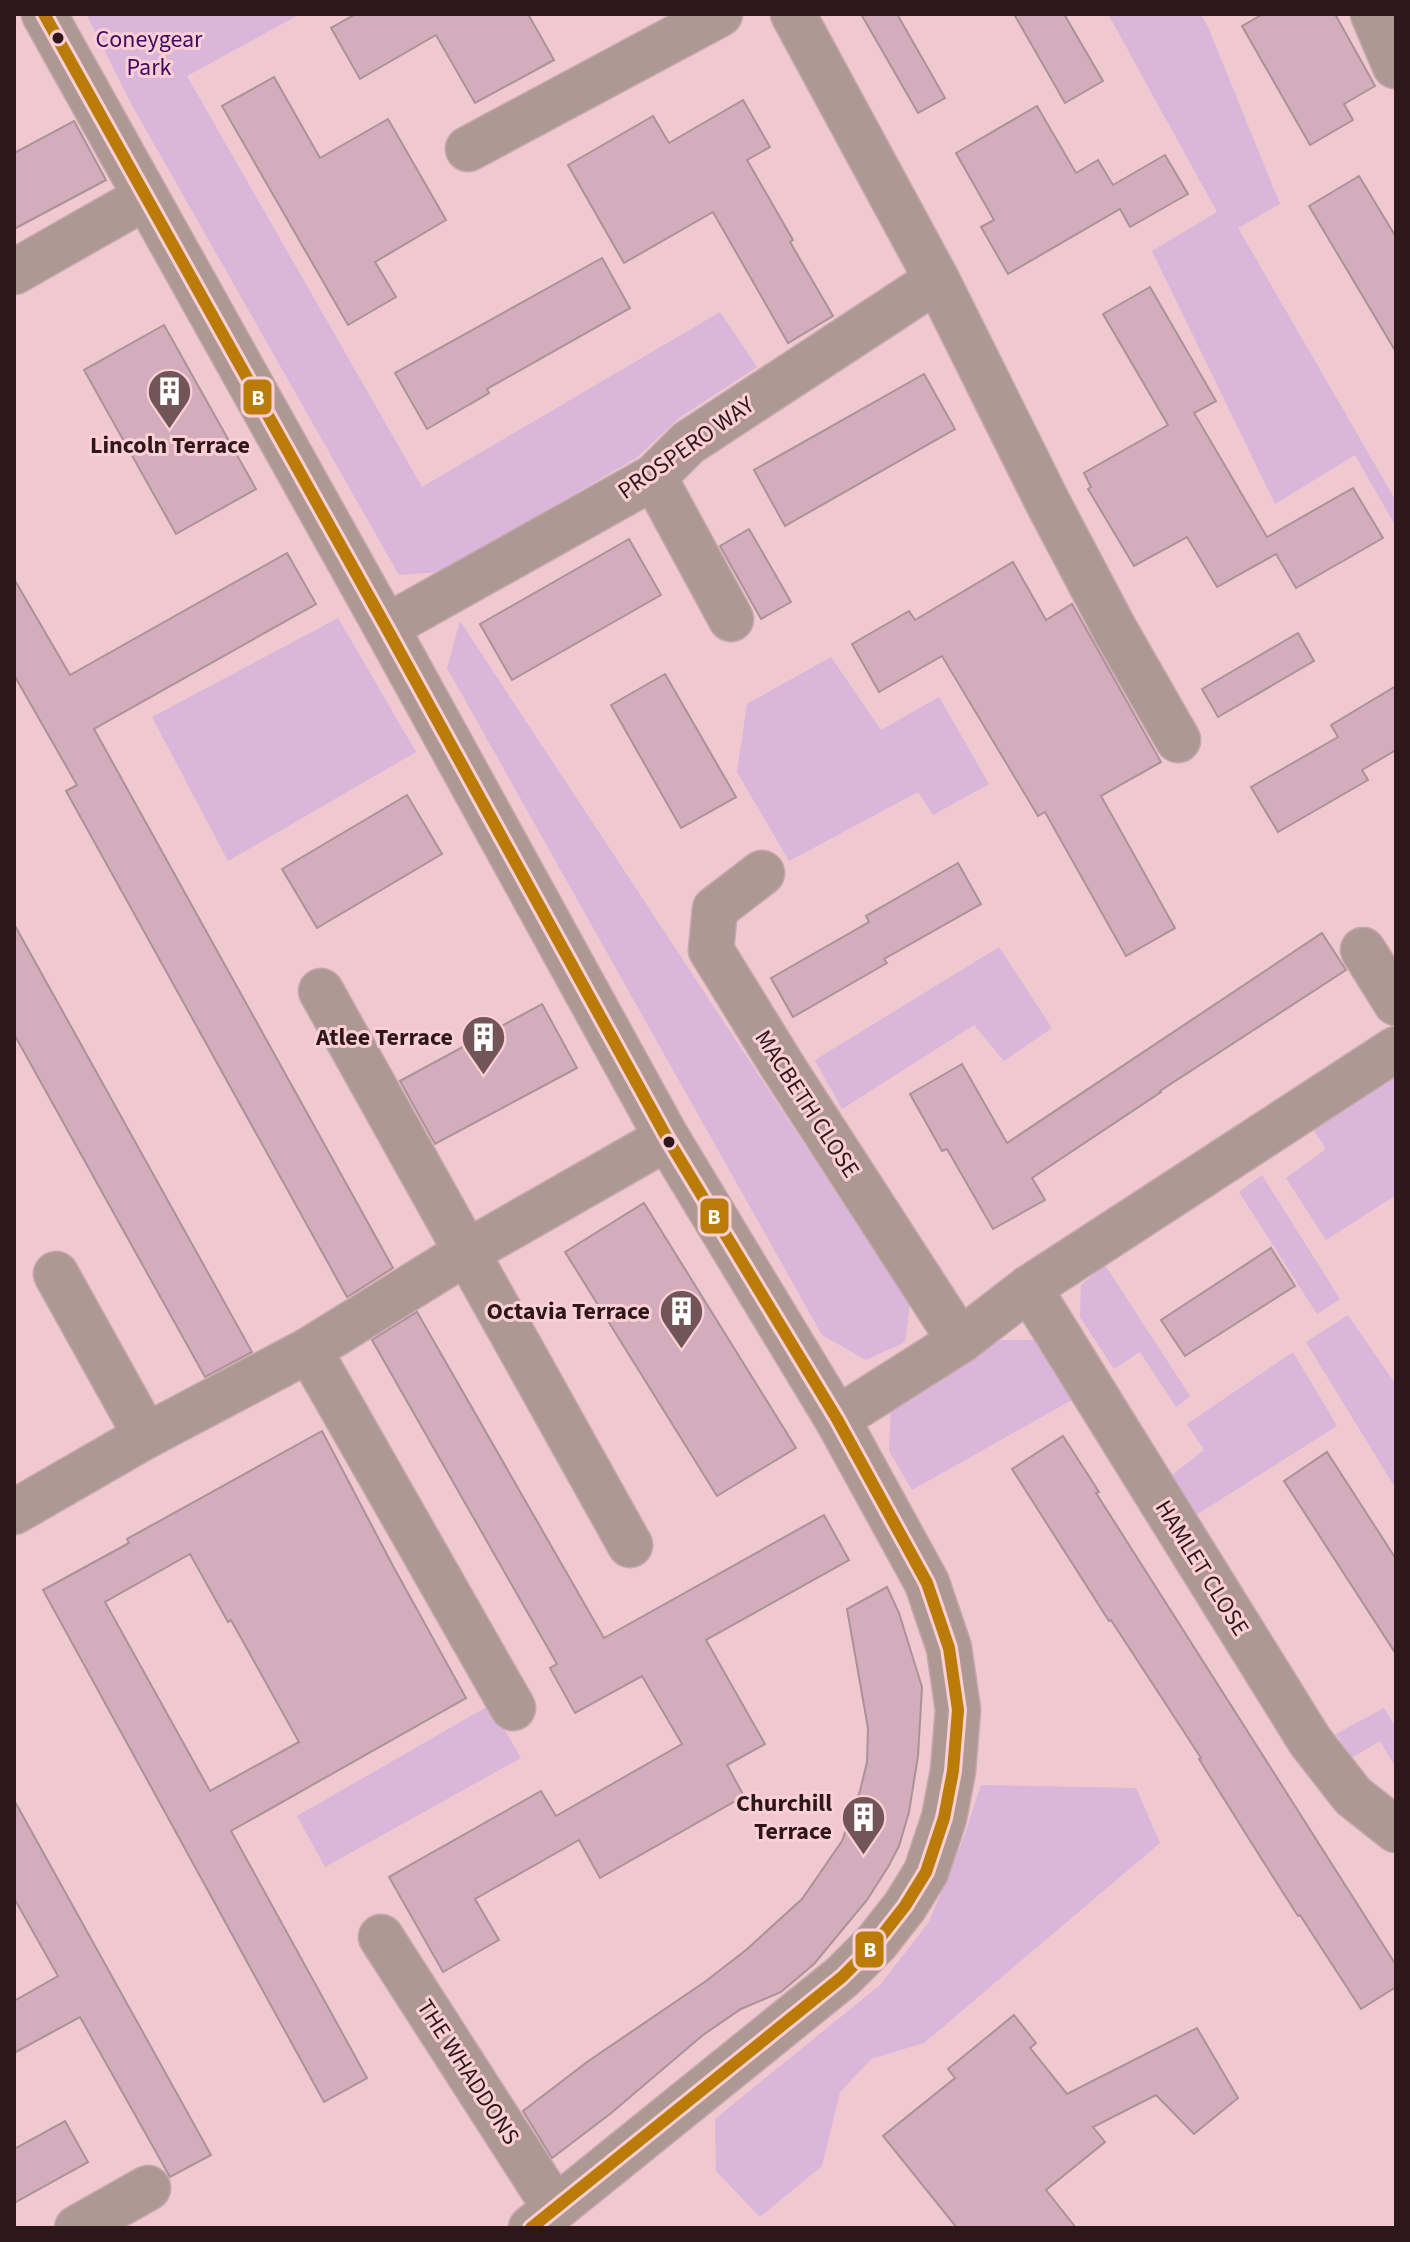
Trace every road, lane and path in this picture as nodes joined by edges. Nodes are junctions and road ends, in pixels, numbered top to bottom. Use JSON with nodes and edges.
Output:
{"nodes":[{"id":1,"x":44,"y":14,"type":"edge"},
{"id":2,"x":720,"y":14,"type":"edge"},
{"id":3,"x":793,"y":14,"type":"edge"},
{"id":4,"x":1373,"y":14,"type":"edge"},
{"id":5,"x":1395,"y":66,"type":"edge"},
{"id":6,"x":468,"y":149,"type":"dead end"},
{"id":7,"x":146,"y":197,"type":"junction"},
{"id":8,"x":14,"y":272,"type":"edge"},
{"id":9,"x":937,"y":280,"type":"junction"},
{"id":10,"x":654,"y":477,"type":"junction"},
{"id":11,"x":731,"y":619,"type":"dead end"},
{"id":12,"x":386,"y":627,"type":"junction"},
{"id":13,"x":1178,"y":740,"type":"dead end"},
{"id":14,"x":762,"y":873,"type":"dead end"},
{"id":15,"x":1363,"y":950,"type":"dead end"},
{"id":16,"x":321,"y":991,"type":"dead end"},
{"id":17,"x":1396,"y":1003,"type":"edge"},
{"id":18,"x":1396,"y":1049,"type":"edge"},
{"id":19,"x":667,"y":1138,"type":"junction"},
{"id":20,"x":467,"y":1252,"type":"junction"},
{"id":21,"x":56,"y":1274,"type":"dead end"},
{"id":22,"x":1029,"y":1288,"type":"junction"},
{"id":23,"x":960,"y":1341,"type":"junction"},
{"id":24,"x":309,"y":1350,"type":"junction"},
{"id":25,"x":837,"y":1419,"type":"junction"},
{"id":26,"x":146,"y":1436,"type":"junction"},
{"id":27,"x":14,"y":1512,"type":"edge"},
{"id":28,"x":630,"y":1545,"type":"dead end"},
{"id":29,"x":513,"y":1708,"type":"dead end"},
{"id":30,"x":1396,"y":1830,"type":"edge"},
{"id":31,"x":381,"y":1937,"type":"dead end"},
{"id":32,"x":148,"y":2188,"type":"dead end"},
{"id":33,"x":543,"y":2218,"type":"edge"},
{"id":34,"x":77,"y":2228,"type":"edge"}],
"edges":[{"from":1,"to":7,"type":"street"},
{"from":2,"to":6,"type":"street"},
{"from":3,"to":9,"type":"street"},
{"from":4,"to":5,"type":"street"},
{"from":7,"to":8,"type":"street"},
{"from":7,"to":12,"type":"street"},
{"from":9,"to":10,"type":"street","name":"PROSPERO WAY"},
{"from":9,"to":13,"type":"street"},
{"from":10,"to":11,"type":"street"},
{"from":10,"to":12,"type":"street","name":"PROSPERO WAY"},
{"from":12,"to":19,"type":"street"},
{"from":14,"to":23,"type":"street","name":"MACBETH CLOSE"},
{"from":15,"to":17,"type":"street"},
{"from":16,"to":20,"type":"street"},
{"from":18,"to":22,"type":"street"},
{"from":19,"to":20,"type":"street"},
{"from":19,"to":25,"type":"street"},
{"from":20,"to":24,"type":"street"},
{"from":20,"to":28,"type":"street"},
{"from":21,"to":26,"type":"street"},
{"from":22,"to":23,"type":"street"},
{"from":22,"to":30,"type":"street","name":"HAMLET CLOSE"},
{"from":23,"to":25,"type":"street"},
{"from":24,"to":26,"type":"street"},
{"from":24,"to":29,"type":"street"},
{"from":25,"to":33,"type":"street"},
{"from":26,"to":27,"type":"street"},
{"from":31,"to":33,"type":"street","name":"THE WHADDONS"},
{"from":32,"to":34,"type":"street"}]}
